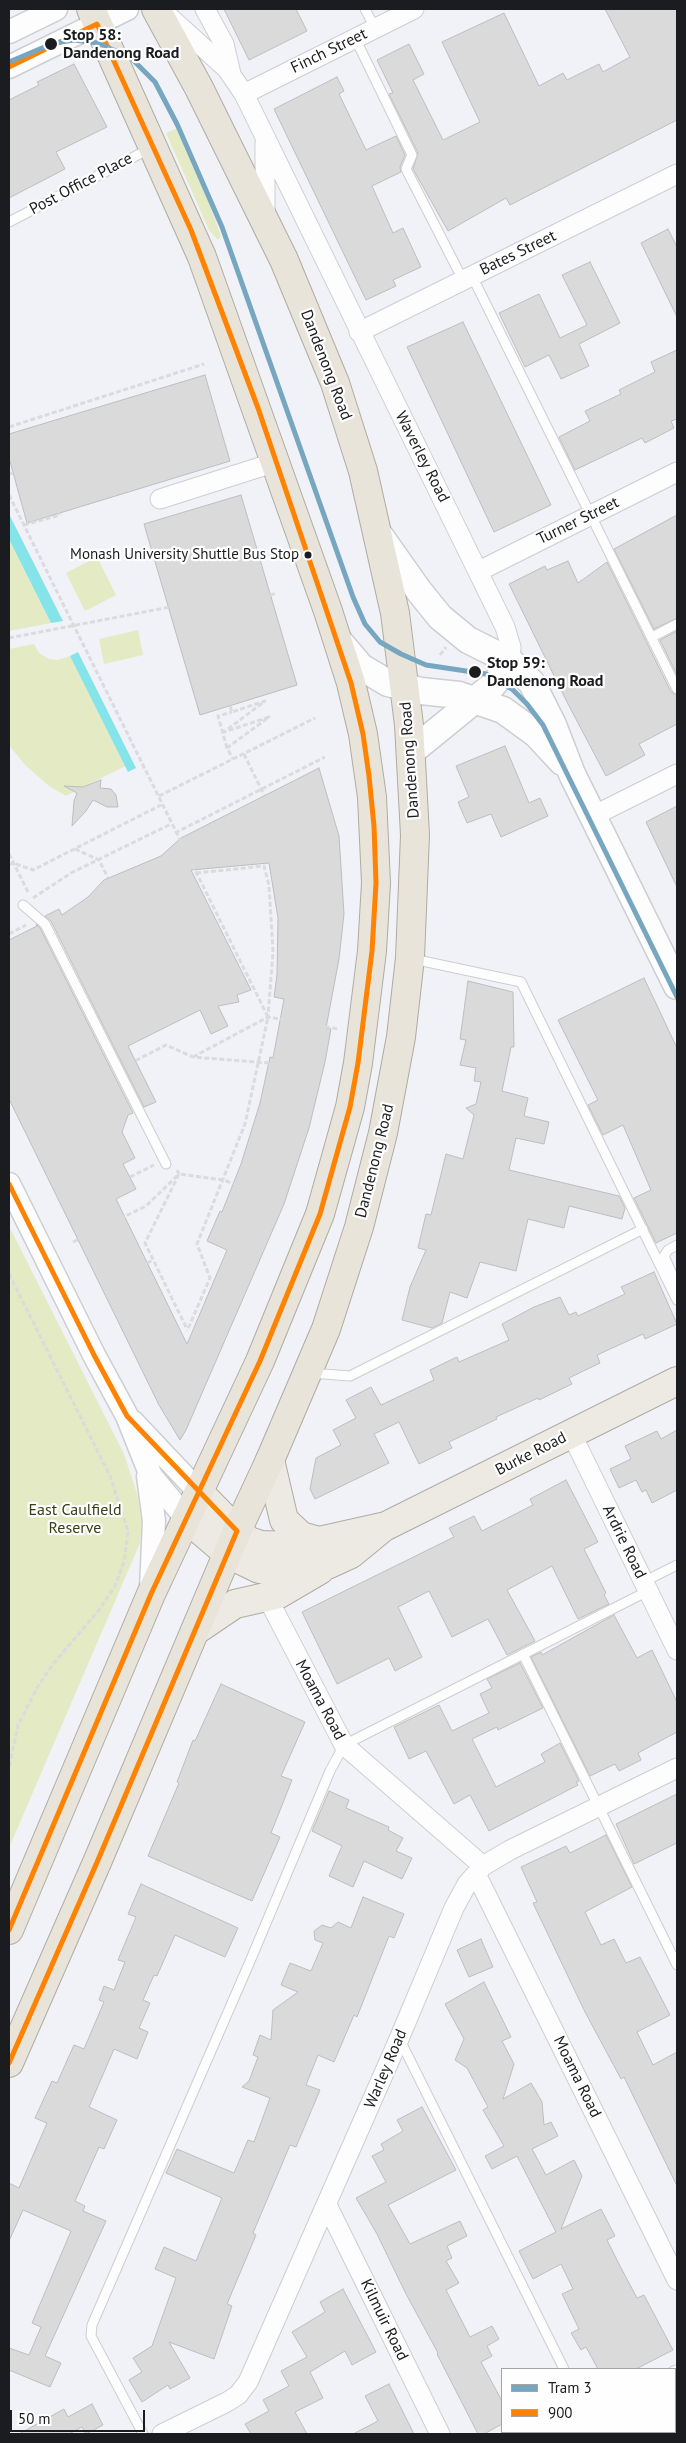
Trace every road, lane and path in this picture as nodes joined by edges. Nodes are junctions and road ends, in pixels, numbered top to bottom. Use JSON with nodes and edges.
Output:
{"nodes":[{"id":1,"x":56,"y":9,"type":"edge"},
{"id":2,"x":127,"y":9,"type":"edge"},
{"id":3,"x":156,"y":9,"type":"edge"},
{"id":4,"x":160,"y":9,"type":"edge"},
{"id":5,"x":205,"y":9,"type":"edge"},
{"id":6,"x":365,"y":9,"type":"edge"},
{"id":7,"x":414,"y":9,"type":"edge"},
{"id":8,"x":94,"y":16,"type":"edge"},
{"id":9,"x":375,"y":28,"type":"junction"},
{"id":10,"x":9,"y":32,"type":"edge"},
{"id":11,"x":355,"y":38,"type":"junction"},
{"id":12,"x":9,"y":67,"type":"edge"},
{"id":13,"x":231,"y":74,"type":"junction"},
{"id":14,"x":244,"y":94,"type":"junction"},
{"id":15,"x":265,"y":138,"type":"junction"},
{"id":16,"x":153,"y":147,"type":"junction"},
{"id":17,"x":677,"y":174,"type":"edge"},
{"id":18,"x":265,"y":220,"type":"junction"},
{"id":19,"x":9,"y":222,"type":"edge"},
{"id":20,"x":467,"y":278,"type":"junction"},
{"id":21,"x":359,"y":332,"type":"junction"},
{"id":22,"x":204,"y":364,"type":"dead end"},
{"id":23,"x":9,"y":427,"type":"edge"},
{"id":24,"x":276,"y":462,"type":"junction"},
{"id":25,"x":677,"y":472,"type":"edge"},
{"id":26,"x":9,"y":495,"type":"edge"},
{"id":27,"x":160,"y":499,"type":"dead end"},
{"id":28,"x":59,"y":513,"type":"dead end"},
{"id":29,"x":590,"y":516,"type":"junction"},
{"id":30,"x":24,"y":526,"type":"junction"},
{"id":31,"x":378,"y":533,"type":"junction"},
{"id":32,"x":479,"y":571,"type":"junction"},
{"id":33,"x":277,"y":593,"type":"dead end"},
{"id":34,"x":270,"y":595,"type":"dead end"},
{"id":35,"x":170,"y":607,"type":"dead end"},
{"id":36,"x":677,"y":624,"type":"edge"},
{"id":37,"x":74,"y":625,"type":"junction"},
{"id":38,"x":652,"y":637,"type":"junction"},
{"id":39,"x":9,"y":638,"type":"edge"},
{"id":40,"x":338,"y":640,"type":"junction"},
{"id":41,"x":510,"y":661,"type":"junction"},
{"id":42,"x":405,"y":688,"type":"junction"},
{"id":43,"x":677,"y":689,"type":"edge"},
{"id":44,"x":474,"y":699,"type":"junction"},
{"id":45,"x":230,"y":706,"type":"dead end"},
{"id":46,"x":232,"y":712,"type":"junction"},
{"id":47,"x":315,"y":718,"type":"dead end"},
{"id":48,"x":227,"y":748,"type":"junction"},
{"id":49,"x":411,"y":752,"type":"junction"},
{"id":50,"x":244,"y":754,"type":"junction"},
{"id":51,"x":325,"y":757,"type":"dead end"},
{"id":52,"x":233,"y":759,"type":"junction"},
{"id":53,"x":572,"y":774,"type":"junction"},
{"id":54,"x":677,"y":774,"type":"edge"},
{"id":55,"x":262,"y":789,"type":"junction"},
{"id":56,"x":264,"y":795,"type":"dead end"},
{"id":57,"x":159,"y":796,"type":"junction"},
{"id":58,"x":161,"y":805,"type":"junction"},
{"id":59,"x":593,"y":816,"type":"junction"},
{"id":60,"x":171,"y":824,"type":"junction"},
{"id":61,"x":175,"y":833,"type":"junction"},
{"id":62,"x":74,"y":849,"type":"junction"},
{"id":63,"x":98,"y":860,"type":"junction"},
{"id":64,"x":9,"y":865,"type":"edge"},
{"id":65,"x":196,"y":873,"type":"junction"},
{"id":66,"x":108,"y":878,"type":"dead end"},
{"id":67,"x":31,"y":900,"type":"dead end"},
{"id":68,"x":23,"y":905,"type":"dead end"},
{"id":69,"x":31,"y":922,"type":"dead end"},
{"id":70,"x":9,"y":934,"type":"edge"},
{"id":71,"x":410,"y":958,"type":"junction"},
{"id":72,"x":677,"y":986,"type":"edge"},
{"id":73,"x":268,"y":1016,"type":"junction"},
{"id":74,"x":339,"y":1029,"type":"dead end"},
{"id":75,"x":193,"y":1057,"type":"junction"},
{"id":76,"x":259,"y":1062,"type":"junction"},
{"id":77,"x":269,"y":1063,"type":"dead end"},
{"id":78,"x":124,"y":1066,"type":"dead end"},
{"id":79,"x":165,"y":1162,"type":"joint"},
{"id":80,"x":130,"y":1177,"type":"dead end"},
{"id":81,"x":224,"y":1180,"type":"junction"},
{"id":82,"x":9,"y":1184,"type":"edge"},
{"id":83,"x":233,"y":1184,"type":"dead end"},
{"id":84,"x":643,"y":1230,"type":"junction"},
{"id":85,"x":677,"y":1245,"type":"edge"},
{"id":86,"x":153,"y":1260,"type":"junction"},
{"id":87,"x":147,"y":1263,"type":"dead end"},
{"id":88,"x":9,"y":1274,"type":"edge"},
{"id":89,"x":677,"y":1285,"type":"edge"},
{"id":90,"x":677,"y":1300,"type":"edge"},
{"id":91,"x":308,"y":1373,"type":"junction"},
{"id":92,"x":677,"y":1380,"type":"edge"},
{"id":93,"x":127,"y":1416,"type":"junction"},
{"id":94,"x":571,"y":1433,"type":"junction"},
{"id":95,"x":270,"y":1460,"type":"junction"},
{"id":96,"x":147,"y":1468,"type":"junction"},
{"id":97,"x":199,"y":1492,"type":"junction"},
{"id":98,"x":186,"y":1518,"type":"junction"},
{"id":99,"x":232,"y":1542,"type":"junction"},
{"id":100,"x":325,"y":1554,"type":"junction"},
{"id":101,"x":124,"y":1562,"type":"junction"},
{"id":102,"x":131,"y":1564,"type":"dead end"},
{"id":103,"x":677,"y":1565,"type":"edge"},
{"id":104,"x":646,"y":1587,"type":"junction"},
{"id":105,"x":151,"y":1594,"type":"junction"},
{"id":106,"x":268,"y":1597,"type":"junction"},
{"id":107,"x":196,"y":1631,"type":"junction"},
{"id":108,"x":677,"y":1650,"type":"edge"},
{"id":109,"x":523,"y":1654,"type":"junction"},
{"id":110,"x":344,"y":1745,"type":"junction"},
{"id":111,"x":9,"y":1768,"type":"edge"},
{"id":112,"x":677,"y":1768,"type":"edge"},
{"id":113,"x":599,"y":1807,"type":"junction"},
{"id":114,"x":480,"y":1870,"type":"junction"},
{"id":115,"x":9,"y":1930,"type":"edge"},
{"id":116,"x":677,"y":1965,"type":"edge"},
{"id":117,"x":399,"y":2039,"type":"junction"},
{"id":118,"x":9,"y":2063,"type":"edge"},
{"id":119,"x":327,"y":2205,"type":"junction"},
{"id":120,"x":677,"y":2280,"type":"edge"},
{"id":121,"x":564,"y":2368,"type":"edge"},
{"id":122,"x":143,"y":2434,"type":"edge"},
{"id":123,"x":162,"y":2434,"type":"edge"},
{"id":124,"x":440,"y":2434,"type":"edge"}],
"edges":[{"from":1,"to":10,"type":"street"},
{"from":2,"to":8,"type":"street"},
{"from":3,"to":18,"type":"highway","name":"Dandenong Road"},
{"from":4,"to":13,"type":"street","name":"Waverley Road"},
{"from":5,"to":13,"type":"street"},
{"from":6,"to":9,"type":"lane"},
{"from":7,"to":9,"type":"street","name":"Finch Street"},
{"from":8,"to":12,"type":"street"},
{"from":8,"to":16,"type":"highway"},
{"from":9,"to":11,"type":"street","name":"Finch Street"},
{"from":11,"to":14,"type":"street","name":"Finch Street"},
{"from":11,"to":20,"type":"lane"},
{"from":13,"to":14,"type":"street","name":"Waverley Road"},
{"from":14,"to":15,"type":"street","name":"Waverley Road"},
{"from":15,"to":18,"type":"street","name":"Waverley Road"},
{"from":15,"to":21,"type":"street","name":"Waverley Road"},
{"from":16,"to":19,"type":"lane","name":"Post Office Place"},
{"from":16,"to":24,"type":"highway"},
{"from":17,"to":20,"type":"street","name":"Bates Street"},
{"from":18,"to":31,"type":"highway","name":"Dandenong Road"},
{"from":20,"to":21,"type":"street","name":"Bates Street"},
{"from":20,"to":29,"type":"lane"},
{"from":21,"to":32,"type":"street","name":"Waverley Road"},
{"from":22,"to":23,"type":"path"},
{"from":24,"to":27,"type":"street"},
{"from":24,"to":40,"type":"highway"},
{"from":25,"to":29,"type":"street","name":"Turner Street"},
{"from":26,"to":30,"type":"path"},
{"from":28,"to":30,"type":"path"},
{"from":29,"to":32,"type":"street","name":"Turner Street"},
{"from":29,"to":38,"type":"lane"},
{"from":30,"to":37,"type":"path"},
{"from":31,"to":41,"type":"main road"},
{"from":31,"to":42,"type":"highway","name":"Dandenong Road"},
{"from":32,"to":41,"type":"street","name":"Waverley Road"},
{"from":33,"to":34,"type":"path"},
{"from":35,"to":37,"type":"path"},
{"from":36,"to":38,"type":"lane"},
{"from":37,"to":39,"type":"path"},
{"from":37,"to":57,"type":"path"},
{"from":38,"to":43,"type":"lane"},
{"from":40,"to":42,"type":"main road"},
{"from":40,"to":97,"type":"highway"},
{"from":41,"to":44,"type":"main road"},
{"from":41,"to":53,"type":"main road"},
{"from":42,"to":44,"type":"main road"},
{"from":42,"to":49,"type":"highway","name":"Dandenong Road"},
{"from":44,"to":49,"type":"main road"},
{"from":44,"to":53,"type":"main road"},
{"from":45,"to":46,"type":"path"},
{"from":46,"to":48,"type":"path"},
{"from":46,"to":48,"type":"path"},
{"from":47,"to":50,"type":"path"},
{"from":48,"to":52,"type":"path"},
{"from":49,"to":71,"type":"highway","name":"Dandenong Road"},
{"from":50,"to":52,"type":"path"},
{"from":50,"to":55,"type":"path"},
{"from":51,"to":55,"type":"path"},
{"from":52,"to":57,"type":"path"},
{"from":53,"to":59,"type":"main road"},
{"from":54,"to":59,"type":"street"},
{"from":55,"to":56,"type":"path"},
{"from":55,"to":61,"type":"path"},
{"from":57,"to":58,"type":"path"},
{"from":58,"to":60,"type":"path"},
{"from":58,"to":62,"type":"path"},
{"from":59,"to":72,"type":"main road"},
{"from":60,"to":61,"type":"path"},
{"from":60,"to":63,"type":"path"},
{"from":61,"to":65,"type":"path"},
{"from":62,"to":63,"type":"path"},
{"from":62,"to":64,"type":"path"},
{"from":63,"to":66,"type":"path"},
{"from":63,"to":67,"type":"path"},
{"from":65,"to":73,"type":"path"},
{"from":65,"to":73,"type":"path"},
{"from":68,"to":79,"type":"lane"},
{"from":69,"to":70,"type":"path"},
{"from":71,"to":84,"type":"lane"},
{"from":71,"to":91,"type":"highway","name":"Dandenong Road"},
{"from":73,"to":74,"type":"path"},
{"from":73,"to":75,"type":"path"},
{"from":73,"to":76,"type":"path"},
{"from":75,"to":76,"type":"path"},
{"from":75,"to":78,"type":"path"},
{"from":76,"to":77,"type":"path"},
{"from":76,"to":81,"type":"path"},
{"from":79,"to":80,"type":"path"},
{"from":81,"to":83,"type":"path"},
{"from":81,"to":86,"type":"path"},
{"from":81,"to":86,"type":"path"},
{"from":82,"to":93,"type":"street"},
{"from":84,"to":90,"type":"lane"},
{"from":84,"to":91,"type":"lane"},
{"from":85,"to":89,"type":"lane"},
{"from":86,"to":87,"type":"path"},
{"from":88,"to":101,"type":"path"},
{"from":91,"to":95,"type":"highway","name":"Dandenong Road"},
{"from":92,"to":94,"type":"main road","name":"Burke Road"},
{"from":93,"to":96,"type":"street"},
{"from":93,"to":97,"type":"street"},
{"from":94,"to":100,"type":"main road","name":"Burke Road"},
{"from":94,"to":104,"type":"street","name":"Ardrie Road"},
{"from":95,"to":99,"type":"highway","name":"Dandenong Road"},
{"from":95,"to":100,"type":"main road"},
{"from":96,"to":98,"type":"street"},
{"from":96,"to":105,"type":"street"},
{"from":97,"to":98,"type":"highway"},
{"from":97,"to":99,"type":"main road","name":"Burke Road"},
{"from":98,"to":99,"type":"main road","name":"Burke Road"},
{"from":98,"to":105,"type":"highway"},
{"from":99,"to":100,"type":"main road","name":"Burke Road"},
{"from":99,"to":107,"type":"highway","name":"Dandenong Road"},
{"from":100,"to":106,"type":"main road"},
{"from":101,"to":102,"type":"path"},
{"from":101,"to":111,"type":"path"},
{"from":103,"to":104,"type":"lane"},
{"from":104,"to":108,"type":"street","name":"Ardrie Road"},
{"from":104,"to":109,"type":"lane"},
{"from":105,"to":115,"type":"highway"},
{"from":106,"to":107,"type":"main road"},
{"from":106,"to":110,"type":"street","name":"Moama Road"},
{"from":107,"to":118,"type":"highway","name":"Dandenong Road"},
{"from":109,"to":110,"type":"lane"},
{"from":109,"to":113,"type":"lane"},
{"from":110,"to":114,"type":"street","name":"Moama Road"},
{"from":110,"to":122,"type":"lane"},
{"from":112,"to":113,"type":"street","name":"Warley Road"},
{"from":113,"to":114,"type":"street","name":"Warley Road"},
{"from":113,"to":116,"type":"lane"},
{"from":114,"to":117,"type":"street","name":"Warley Road"},
{"from":114,"to":120,"type":"street","name":"Moama Road"},
{"from":117,"to":119,"type":"street","name":"Warley Road"},
{"from":117,"to":121,"type":"lane"},
{"from":119,"to":123,"type":"street","name":"Warley Road"},
{"from":119,"to":124,"type":"street","name":"Kilmuir Road"}]}
